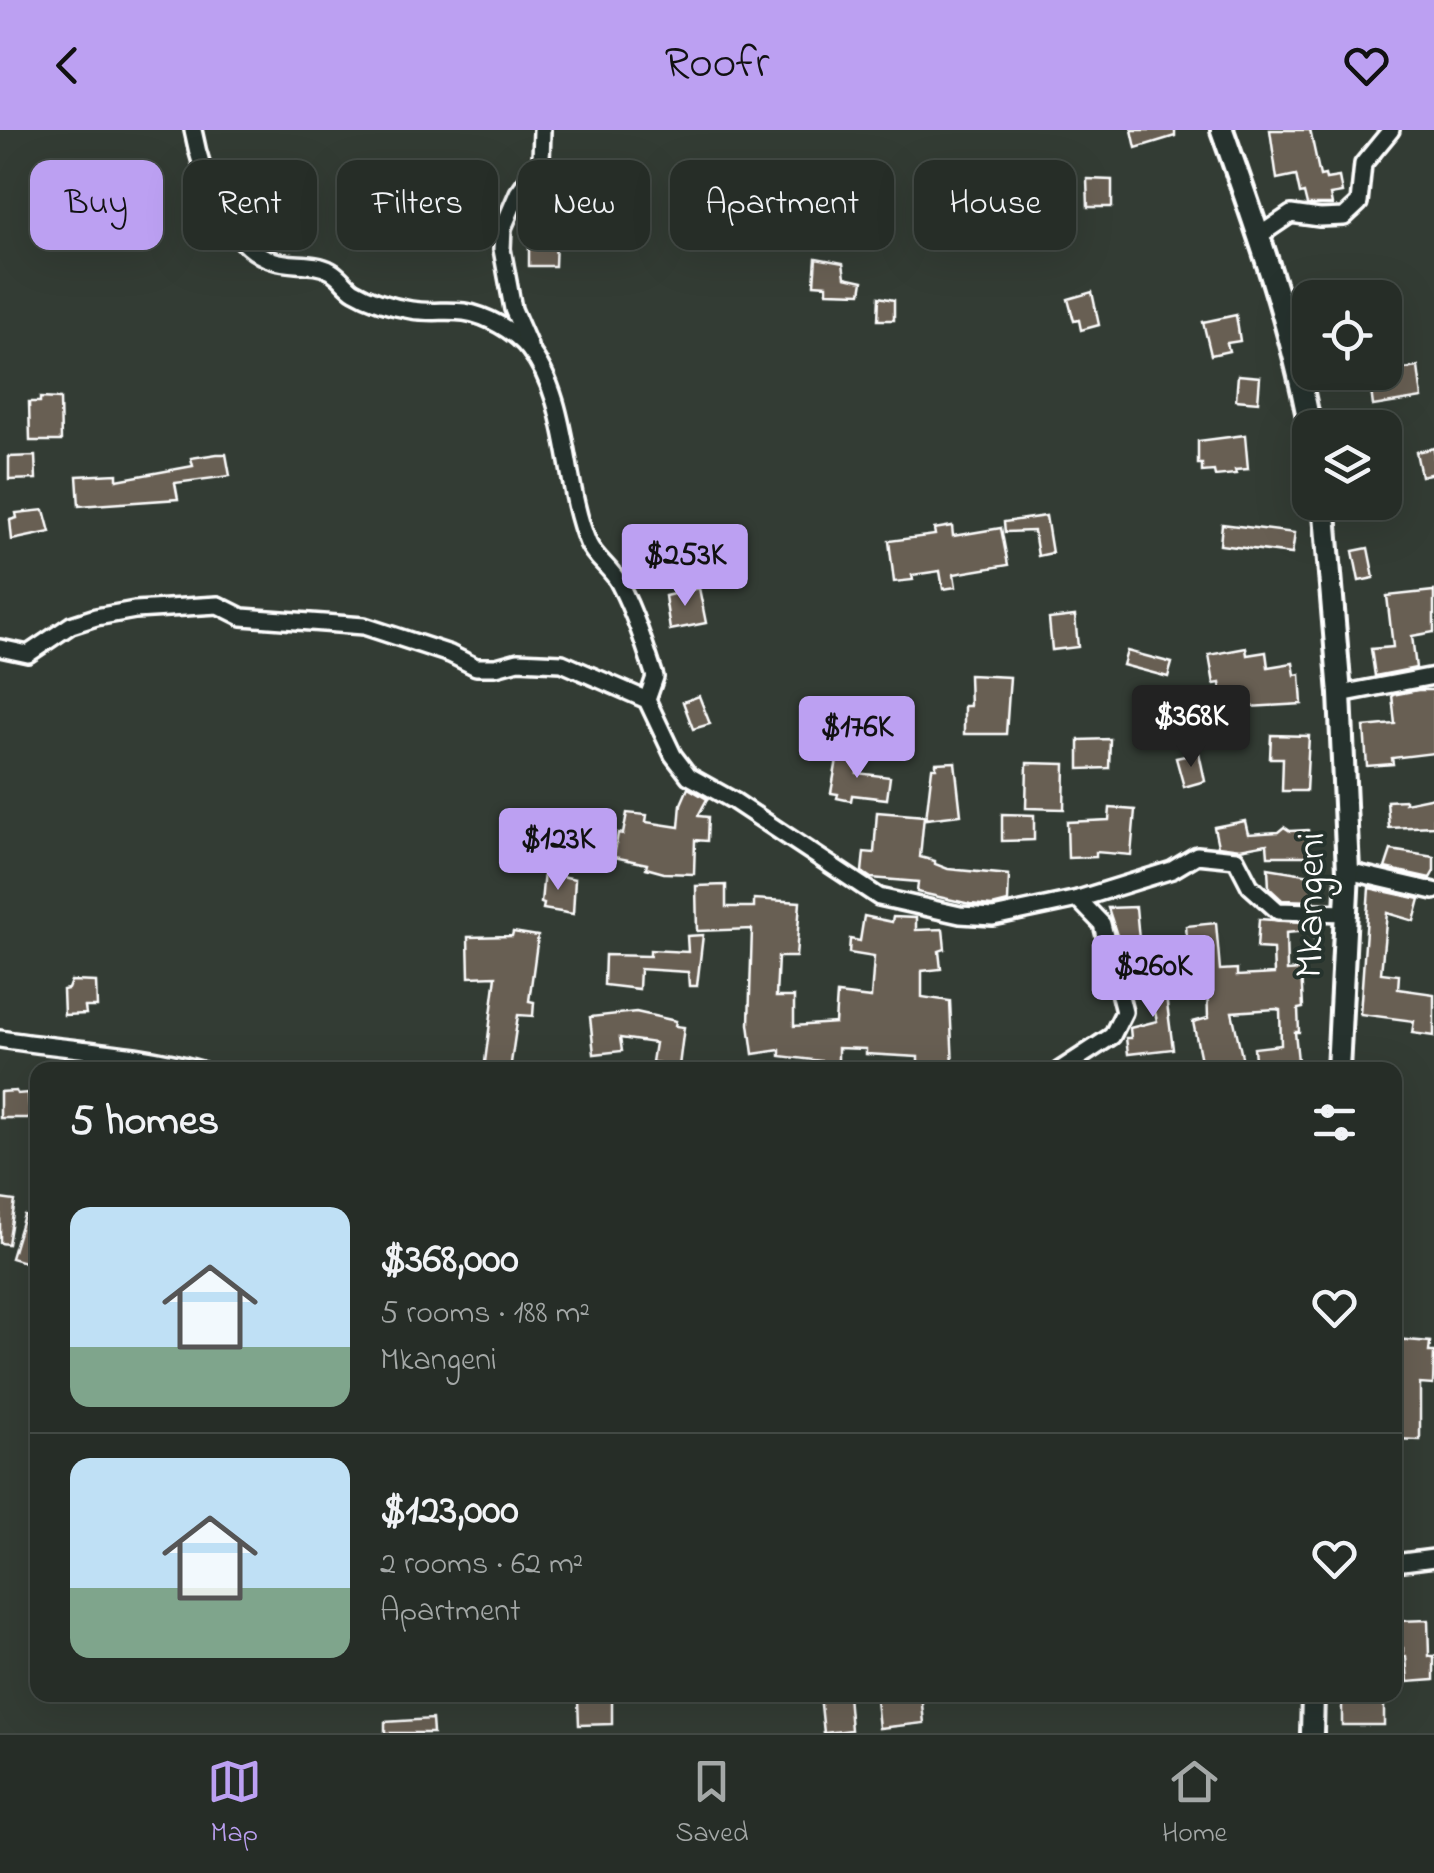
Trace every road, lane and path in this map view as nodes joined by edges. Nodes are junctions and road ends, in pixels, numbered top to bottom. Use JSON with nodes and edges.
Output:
{"nodes":[{"id":1,"x":194,"y":130,"type":"edge"},
{"id":2,"x":542,"y":130,"type":"edge"},
{"id":3,"x":1222,"y":130,"type":"edge"},
{"id":4,"x":1391,"y":130,"type":"edge"},
{"id":5,"x":1260,"y":235,"type":"junction"},
{"id":6,"x":529,"y":349,"type":"junction"},
{"id":7,"x":1307,"y":410,"type":"edge"},
{"id":8,"x":1326,"y":520,"type":"edge"},
{"id":9,"x":0,"y":648,"type":"edge"},
{"id":10,"x":1434,"y":676,"type":"edge"},
{"id":11,"x":1340,"y":694,"type":"junction"},
{"id":12,"x":647,"y":700,"type":"junction"},
{"id":13,"x":1348,"y":871,"type":"junction"},
{"id":14,"x":1434,"y":890,"type":"edge"},
{"id":15,"x":1078,"y":899,"type":"junction"},
{"id":16,"x":1346,"y":913,"type":"junction"},
{"id":17,"x":0,"y":1039,"type":"edge"},
{"id":18,"x":173,"y":1062,"type":"edge"},
{"id":19,"x":1072,"y":1062,"type":"edge"},
{"id":20,"x":1338,"y":1062,"type":"edge"},
{"id":21,"x":1434,"y":1558,"type":"edge"},
{"id":22,"x":1402,"y":1562,"type":"edge"},
{"id":23,"x":1314,"y":1702,"type":"edge"},
{"id":24,"x":1312,"y":1733,"type":"edge"}],
"edges":[{"from":1,"to":6,"type":"street"},
{"from":2,"to":6,"type":"street"},
{"from":3,"to":5,"type":"street"},
{"from":4,"to":5,"type":"street"},
{"from":5,"to":7,"type":"street"},
{"from":6,"to":12,"type":"street"},
{"from":8,"to":11,"type":"street","name":"Mkangeni"},
{"from":9,"to":12,"type":"street"},
{"from":10,"to":11,"type":"street"},
{"from":11,"to":13,"type":"street","name":"Mkangeni"},
{"from":12,"to":15,"type":"street"},
{"from":13,"to":14,"type":"street"},
{"from":13,"to":16,"type":"street","name":"Mkangeni"},
{"from":15,"to":16,"type":"street"},
{"from":15,"to":19,"type":"street"},
{"from":16,"to":20,"type":"street","name":"Mkangeni"},
{"from":17,"to":18,"type":"street"},
{"from":21,"to":22,"type":"street"},
{"from":23,"to":24,"type":"street"}]}
